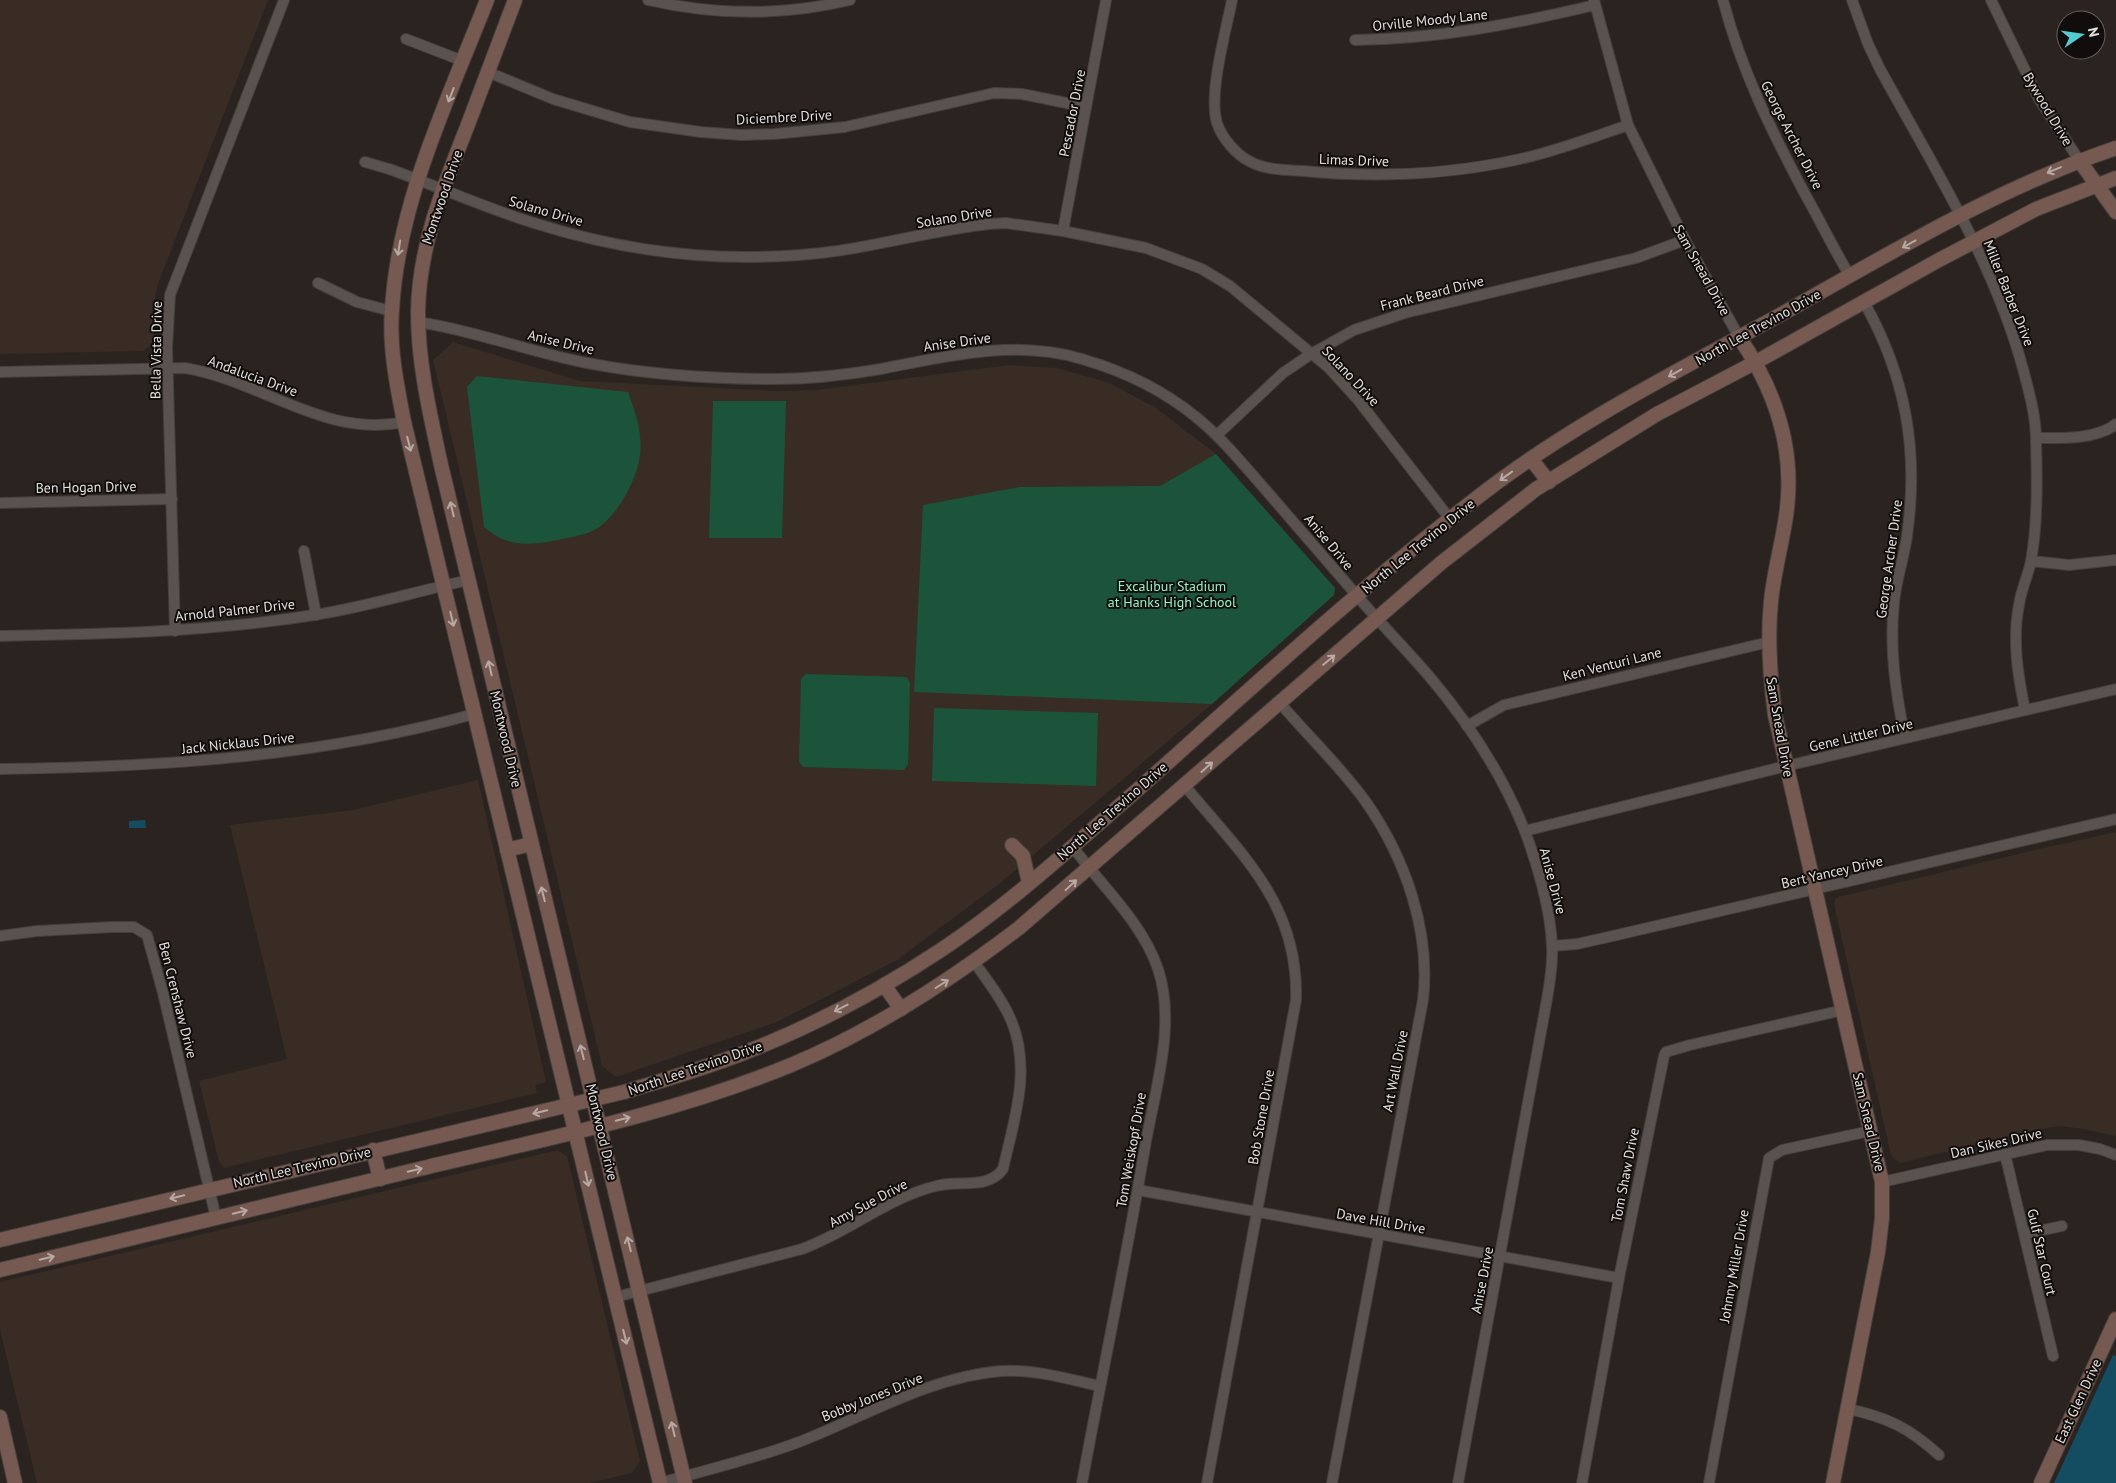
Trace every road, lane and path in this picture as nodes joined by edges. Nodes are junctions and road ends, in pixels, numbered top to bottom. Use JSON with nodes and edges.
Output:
{"nodes":[{"id":1,"x":284,"y":0,"type":"edge"},
{"id":2,"x":487,"y":0,"type":"edge"},
{"id":3,"x":515,"y":0,"type":"edge"},
{"id":4,"x":648,"y":0,"type":"edge"},
{"id":5,"x":850,"y":0,"type":"edge"},
{"id":6,"x":1106,"y":0,"type":"edge"},
{"id":7,"x":1232,"y":0,"type":"edge"},
{"id":8,"x":1723,"y":0,"type":"edge"},
{"id":9,"x":1852,"y":0,"type":"edge"},
{"id":10,"x":1991,"y":0,"type":"edge"},
{"id":11,"x":1594,"y":3,"type":"edge"},
{"id":12,"x":406,"y":39,"type":"dead end"},
{"id":13,"x":1355,"y":40,"type":"dead end"},
{"id":14,"x":463,"y":61,"type":"junction"},
{"id":15,"x":488,"y":72,"type":"junction"},
{"id":16,"x":1086,"y":107,"type":"junction"},
{"id":17,"x":1628,"y":125,"type":"junction"},
{"id":18,"x":2116,"y":148,"type":"edge"},
{"id":19,"x":2079,"y":160,"type":"junction"},
{"id":20,"x":365,"y":162,"type":"dead end"},
{"id":21,"x":2116,"y":178,"type":"edge"},
{"id":22,"x":418,"y":179,"type":"junction"},
{"id":23,"x":2097,"y":184,"type":"junction"},
{"id":24,"x":442,"y":189,"type":"junction"},
{"id":25,"x":2116,"y":212,"type":"edge"},
{"id":26,"x":1959,"y":216,"type":"junction"},
{"id":27,"x":1063,"y":231,"type":"junction"},
{"id":28,"x":1685,"y":240,"type":"junction"},
{"id":29,"x":1974,"y":241,"type":"junction"},
{"id":30,"x":1850,"y":276,"type":"junction"},
{"id":31,"x":318,"y":283,"type":"dead end"},
{"id":32,"x":1864,"y":302,"type":"junction"},
{"id":33,"x":392,"y":311,"type":"junction"},
{"id":34,"x":419,"y":322,"type":"junction"},
{"id":35,"x":1739,"y":337,"type":"junction"},
{"id":36,"x":1311,"y":354,"type":"junction"},
{"id":37,"x":1756,"y":362,"type":"junction"},
{"id":38,"x":168,"y":368,"type":"junction"},
{"id":39,"x":0,"y":372,"type":"edge"},
{"id":40,"x":404,"y":422,"type":"junction"},
{"id":41,"x":2116,"y":424,"type":"edge"},
{"id":42,"x":1216,"y":435,"type":"junction"},
{"id":43,"x":2036,"y":438,"type":"junction"},
{"id":44,"x":1531,"y":458,"type":"junction"},
{"id":45,"x":1549,"y":482,"type":"junction"},
{"id":46,"x":172,"y":499,"type":"junction"},
{"id":47,"x":0,"y":503,"type":"edge"},
{"id":48,"x":1450,"y":519,"type":"junction"},
{"id":49,"x":304,"y":551,"type":"dead end"},
{"id":50,"x":2116,"y":560,"type":"edge"},
{"id":51,"x":2031,"y":561,"type":"junction"},
{"id":52,"x":469,"y":580,"type":"junction"},
{"id":53,"x":444,"y":585,"type":"junction"},
{"id":54,"x":1357,"y":596,"type":"junction"},
{"id":55,"x":316,"y":615,"type":"junction"},
{"id":56,"x":1376,"y":619,"type":"junction"},
{"id":57,"x":175,"y":630,"type":"junction"},
{"id":58,"x":0,"y":636,"type":"edge"},
{"id":59,"x":1769,"y":642,"type":"junction"},
{"id":60,"x":2116,"y":689,"type":"edge"},
{"id":61,"x":1280,"y":704,"type":"junction"},
{"id":62,"x":2025,"y":710,"type":"junction"},
{"id":63,"x":474,"y":714,"type":"junction"},
{"id":64,"x":1467,"y":726,"type":"junction"},
{"id":65,"x":1906,"y":738,"type":"junction"},
{"id":66,"x":1786,"y":766,"type":"junction"},
{"id":67,"x":0,"y":769,"type":"edge"},
{"id":68,"x":1184,"y":786,"type":"junction"},
{"id":69,"x":2116,"y":819,"type":"edge"},
{"id":70,"x":1525,"y":831,"type":"junction"},
{"id":71,"x":531,"y":844,"type":"junction"},
{"id":72,"x":1012,"y":845,"type":"dead end"},
{"id":73,"x":1072,"y":846,"type":"junction"},
{"id":74,"x":507,"y":850,"type":"junction"},
{"id":75,"x":1088,"y":868,"type":"junction"},
{"id":76,"x":1029,"y":883,"type":"junction"},
{"id":77,"x":1816,"y":890,"type":"junction"},
{"id":78,"x":0,"y":936,"type":"edge"},
{"id":79,"x":1552,"y":946,"type":"junction"},
{"id":80,"x":974,"y":962,"type":"junction"},
{"id":81,"x":884,"y":985,"type":"junction"},
{"id":82,"x":901,"y":1009,"type":"junction"},
{"id":83,"x":1843,"y":1010,"type":"junction"},
{"id":84,"x":594,"y":1099,"type":"junction"},
{"id":85,"x":570,"y":1104,"type":"junction"},
{"id":86,"x":600,"y":1125,"type":"junction"},
{"id":87,"x":576,"y":1131,"type":"junction"},
{"id":88,"x":1870,"y":1131,"type":"junction"},
{"id":89,"x":373,"y":1150,"type":"junction"},
{"id":90,"x":2005,"y":1154,"type":"junction"},
{"id":91,"x":2116,"y":1155,"type":"edge"},
{"id":92,"x":380,"y":1179,"type":"junction"},
{"id":93,"x":1882,"y":1182,"type":"junction"},
{"id":94,"x":210,"y":1189,"type":"junction"},
{"id":95,"x":1138,"y":1190,"type":"junction"},
{"id":96,"x":1257,"y":1212,"type":"junction"},
{"id":97,"x":216,"y":1218,"type":"junction"},
{"id":98,"x":2062,"y":1226,"type":"dead end"},
{"id":99,"x":1379,"y":1234,"type":"junction"},
{"id":100,"x":2024,"y":1234,"type":"junction"},
{"id":101,"x":0,"y":1240,"type":"edge"},
{"id":102,"x":1500,"y":1257,"type":"junction"},
{"id":103,"x":0,"y":1270,"type":"edge"},
{"id":104,"x":1619,"y":1278,"type":"junction"},
{"id":105,"x":640,"y":1291,"type":"junction"},
{"id":106,"x":616,"y":1297,"type":"junction"},
{"id":107,"x":2116,"y":1320,"type":"edge"},
{"id":108,"x":2053,"y":1356,"type":"dead end"},
{"id":109,"x":1099,"y":1386,"type":"junction"},
{"id":110,"x":1849,"y":1408,"type":"junction"},
{"id":111,"x":0,"y":1417,"type":"edge"},
{"id":112,"x":1939,"y":1455,"type":"dead end"},
{"id":113,"x":684,"y":1480,"type":"edge"},
{"id":114,"x":15,"y":1483,"type":"edge"},
{"id":115,"x":660,"y":1483,"type":"edge"},
{"id":116,"x":1082,"y":1483,"type":"edge"},
{"id":117,"x":1207,"y":1483,"type":"edge"},
{"id":118,"x":1332,"y":1483,"type":"edge"},
{"id":119,"x":1458,"y":1483,"type":"edge"},
{"id":120,"x":1582,"y":1483,"type":"edge"},
{"id":121,"x":1709,"y":1483,"type":"edge"},
{"id":122,"x":1833,"y":1483,"type":"edge"},
{"id":123,"x":2041,"y":1483,"type":"edge"}],
"edges":[{"from":1,"to":38,"type":"street","name":"Bella Vista Drive"},
{"from":2,"to":14,"type":"main road","name":"Montwood Drive"},
{"from":3,"to":15,"type":"main road","name":"Montwood Drive"},
{"from":4,"to":5,"type":"street"},
{"from":6,"to":16,"type":"street","name":"Pescador Drive"},
{"from":7,"to":17,"type":"street","name":"Limas Drive"},
{"from":8,"to":30,"type":"street","name":"George Archer Drive"},
{"from":9,"to":26,"type":"street","name":"Miller Barber Drive"},
{"from":10,"to":19,"type":"street","name":"Bywood Drive"},
{"from":11,"to":13,"type":"street","name":"Orville Moody Lane"},
{"from":11,"to":17,"type":"street","name":"Sam Snead Drive"},
{"from":12,"to":14,"type":"street"},
{"from":14,"to":22,"type":"main road","name":"Montwood Drive","one_way":true},
{"from":15,"to":16,"type":"street","name":"Diciembre Drive"},
{"from":15,"to":24,"type":"main road","name":"Montwood Drive"},
{"from":16,"to":27,"type":"street","name":"Pescador Drive"},
{"from":17,"to":28,"type":"street","name":"Sam Snead Drive"},
{"from":18,"to":19,"type":"main road","name":"North Lee Trevino Drive"},
{"from":19,"to":23,"type":"main road","name":"Bywood Drive"},
{"from":19,"to":26,"type":"main road","name":"North Lee Trevino Drive","one_way":true},
{"from":20,"to":22,"type":"street","name":"Solano Drive"},
{"from":21,"to":23,"type":"main road","name":"North Lee Trevino Drive"},
{"from":22,"to":24,"type":"street","name":"Solano Drive"},
{"from":22,"to":33,"type":"main road","name":"Montwood Drive","one_way":true},
{"from":23,"to":25,"type":"main road","name":"Bywood Drive"},
{"from":23,"to":29,"type":"main road","name":"North Lee Trevino Drive"},
{"from":24,"to":27,"type":"street","name":"Solano Drive"},
{"from":24,"to":34,"type":"main road","name":"Montwood Drive"},
{"from":26,"to":29,"type":"street","name":"Miller Barber Drive"},
{"from":26,"to":30,"type":"main road","name":"North Lee Trevino Drive","one_way":true},
{"from":27,"to":36,"type":"street","name":"Solano Drive"},
{"from":28,"to":35,"type":"street","name":"Sam Snead Drive"},
{"from":28,"to":36,"type":"street","name":"Frank Beard Drive"},
{"from":29,"to":32,"type":"main road","name":"North Lee Trevino Drive"},
{"from":29,"to":43,"type":"street","name":"Miller Barber Drive"},
{"from":30,"to":35,"type":"main road","name":"North Lee Trevino Drive"},
{"from":31,"to":33,"type":"street"},
{"from":32,"to":37,"type":"main road","name":"North Lee Trevino Drive"},
{"from":32,"to":65,"type":"street","name":"George Archer Drive"},
{"from":33,"to":40,"type":"main road","name":"Montwood Drive"},
{"from":34,"to":42,"type":"street","name":"Anise Drive"},
{"from":52,"to":34,"type":"main road","name":"Montwood Drive","one_way":true},
{"from":35,"to":37,"type":"main road","name":"Sam Snead Drive"},
{"from":35,"to":44,"type":"main road","name":"North Lee Trevino Drive","one_way":true},
{"from":36,"to":42,"type":"street","name":"Frank Beard Drive"},
{"from":36,"to":48,"type":"street","name":"Solano Drive"},
{"from":37,"to":45,"type":"main road","name":"North Lee Trevino Drive"},
{"from":37,"to":59,"type":"main road","name":"Sam Snead Drive"},
{"from":38,"to":39,"type":"street","name":"Andalucia Drive"},
{"from":38,"to":40,"type":"street","name":"Andalucia Drive"},
{"from":38,"to":46,"type":"street","name":"Bella Vista Drive"},
{"from":40,"to":53,"type":"main road","name":"Montwood Drive","one_way":true},
{"from":41,"to":43,"type":"street"},
{"from":42,"to":54,"type":"street","name":"Anise Drive"},
{"from":43,"to":51,"type":"street","name":"Miller Barber Drive"},
{"from":44,"to":45,"type":"main road"},
{"from":44,"to":48,"type":"main road","name":"North Lee Trevino Drive","one_way":true},
{"from":45,"to":56,"type":"main road","name":"North Lee Trevino Drive"},
{"from":46,"to":47,"type":"street","name":"Ben Hogan Drive"},
{"from":46,"to":57,"type":"street","name":"Bella Vista Drive"},
{"from":48,"to":54,"type":"main road","name":"North Lee Trevino Drive"},
{"from":49,"to":55,"type":"street"},
{"from":50,"to":51,"type":"street"},
{"from":51,"to":62,"type":"street","name":"Miller Barber Drive"},
{"from":52,"to":53,"type":"street","name":"Arnold Palmer Drive"},
{"from":71,"to":52,"type":"main road","name":"Montwood Drive","one_way":true},
{"from":53,"to":55,"type":"street","name":"Arnold Palmer Drive"},
{"from":53,"to":63,"type":"main road","name":"Montwood Drive","one_way":true},
{"from":54,"to":56,"type":"street","name":"Anise Drive"},
{"from":54,"to":73,"type":"main road","name":"North Lee Trevino Drive"},
{"from":55,"to":57,"type":"street","name":"Arnold Palmer Drive"},
{"from":61,"to":56,"type":"main road","name":"North Lee Trevino Drive","one_way":true},
{"from":56,"to":64,"type":"street","name":"Anise Drive"},
{"from":57,"to":58,"type":"street","name":"Arnold Palmer Drive"},
{"from":59,"to":64,"type":"street","name":"Ken Venturi Lane"},
{"from":59,"to":66,"type":"main road","name":"Sam Snead Drive"},
{"from":60,"to":62,"type":"street","name":"Gene Littler Drive"},
{"from":68,"to":61,"type":"main road","name":"North Lee Trevino Drive","one_way":true},
{"from":61,"to":99,"type":"street","name":"Art Wall Drive"},
{"from":62,"to":65,"type":"street","name":"Gene Littler Drive"},
{"from":63,"to":67,"type":"street","name":"Jack Nicklaus Drive"},
{"from":63,"to":74,"type":"main road","name":"Montwood Drive"},
{"from":64,"to":70,"type":"street","name":"Anise Drive"},
{"from":65,"to":66,"type":"street","name":"Gene Littler Drive"},
{"from":66,"to":70,"type":"street","name":"Gene Littler Drive"},
{"from":66,"to":77,"type":"main road","name":"Sam Snead Drive"},
{"from":68,"to":75,"type":"main road","name":"North Lee Trevino Drive"},
{"from":68,"to":96,"type":"street","name":"Bob Stone Drive"},
{"from":69,"to":77,"type":"street","name":"Bert Yancey Drive"},
{"from":70,"to":79,"type":"street","name":"Anise Drive"},
{"from":71,"to":74,"type":"main road"},
{"from":84,"to":71,"type":"main road","name":"Montwood Drive","one_way":true},
{"from":72,"to":76,"type":"main road"},
{"from":73,"to":75,"type":"street","name":"Tom Weiskopf Drive"},
{"from":73,"to":76,"type":"main road","name":"North Lee Trevino Drive"},
{"from":74,"to":85,"type":"main road","name":"Montwood Drive"},
{"from":80,"to":75,"type":"main road","name":"North Lee Trevino Drive","one_way":true},
{"from":75,"to":95,"type":"street","name":"Tom Weiskopf Drive"},
{"from":76,"to":81,"type":"main road","name":"North Lee Trevino Drive"},
{"from":77,"to":79,"type":"street","name":"Bert Yancey Drive"},
{"from":77,"to":83,"type":"main road","name":"Sam Snead Drive"},
{"from":78,"to":94,"type":"street","name":"Ben Crenshaw Drive"},
{"from":79,"to":102,"type":"street","name":"Anise Drive"},
{"from":82,"to":80,"type":"main road","name":"North Lee Trevino Drive","one_way":true},
{"from":80,"to":105,"type":"street","name":"Amy Sue Drive"},
{"from":81,"to":82,"type":"main road"},
{"from":81,"to":84,"type":"main road","name":"North Lee Trevino Drive","one_way":true},
{"from":86,"to":82,"type":"main road","name":"North Lee Trevino Drive","one_way":true},
{"from":83,"to":88,"type":"main road","name":"Sam Snead Drive"},
{"from":83,"to":104,"type":"street","name":"Tom Shaw Drive"},
{"from":84,"to":85,"type":"main road","name":"North Lee Trevino Drive"},
{"from":84,"to":86,"type":"main road","name":"Montwood Drive"},
{"from":85,"to":87,"type":"main road","name":"Montwood Drive"},
{"from":85,"to":89,"type":"main road","name":"North Lee Trevino Drive","one_way":true},
{"from":86,"to":87,"type":"main road","name":"North Lee Trevino Drive"},
{"from":105,"to":86,"type":"main road","name":"Montwood Drive","one_way":true},
{"from":92,"to":87,"type":"main road","name":"North Lee Trevino Drive","one_way":true},
{"from":87,"to":106,"type":"main road","name":"Montwood Drive","one_way":true},
{"from":88,"to":93,"type":"main road","name":"Sam Snead Drive"},
{"from":88,"to":121,"type":"street","name":"Johnny Miller Drive"},
{"from":89,"to":92,"type":"main road"},
{"from":89,"to":94,"type":"main road","name":"North Lee Trevino Drive"},
{"from":90,"to":91,"type":"street","name":"Dan Sikes Drive"},
{"from":90,"to":93,"type":"street","name":"Dan Sikes Drive"},
{"from":90,"to":100,"type":"street","name":"Gulf Star Court"},
{"from":97,"to":92,"type":"main road","name":"North Lee Trevino Drive","one_way":true},
{"from":93,"to":110,"type":"main road","name":"Sam Snead Drive"},
{"from":94,"to":97,"type":"street","name":"Ben Crenshaw Drive"},
{"from":94,"to":101,"type":"main road","name":"North Lee Trevino Drive","one_way":true},
{"from":95,"to":96,"type":"street","name":"Dave Hill Drive"},
{"from":95,"to":109,"type":"street","name":"Tom Weiskopf Drive"},
{"from":96,"to":99,"type":"street","name":"Dave Hill Drive"},
{"from":96,"to":117,"type":"street","name":"Bob Stone Drive"},
{"from":103,"to":97,"type":"main road","name":"North Lee Trevino Drive","one_way":true},
{"from":98,"to":100,"type":"street"},
{"from":99,"to":102,"type":"street","name":"Dave Hill Drive"},
{"from":99,"to":118,"type":"street","name":"Art Wall Drive"},
{"from":100,"to":108,"type":"street","name":"Gulf Star Court"},
{"from":102,"to":104,"type":"street","name":"Dave Hill Drive"},
{"from":102,"to":119,"type":"street","name":"Anise Drive"},
{"from":104,"to":120,"type":"street","name":"Tom Shaw Drive"},
{"from":105,"to":106,"type":"street","name":"Amy Sue Drive"},
{"from":113,"to":105,"type":"main road","name":"Montwood Drive","one_way":true},
{"from":106,"to":115,"type":"main road","name":"Montwood Drive","one_way":true},
{"from":107,"to":123,"type":"main road","name":"East Glen Drive"},
{"from":109,"to":113,"type":"street","name":"Bobby Jones Drive"},
{"from":109,"to":116,"type":"street","name":"Tom Weiskopf Drive"},
{"from":110,"to":112,"type":"street"},
{"from":110,"to":122,"type":"main road","name":"Sam Snead Drive"},
{"from":111,"to":114,"type":"main road"},
{"from":113,"to":115,"type":"street","name":"Bobby Jones Drive"}]}
